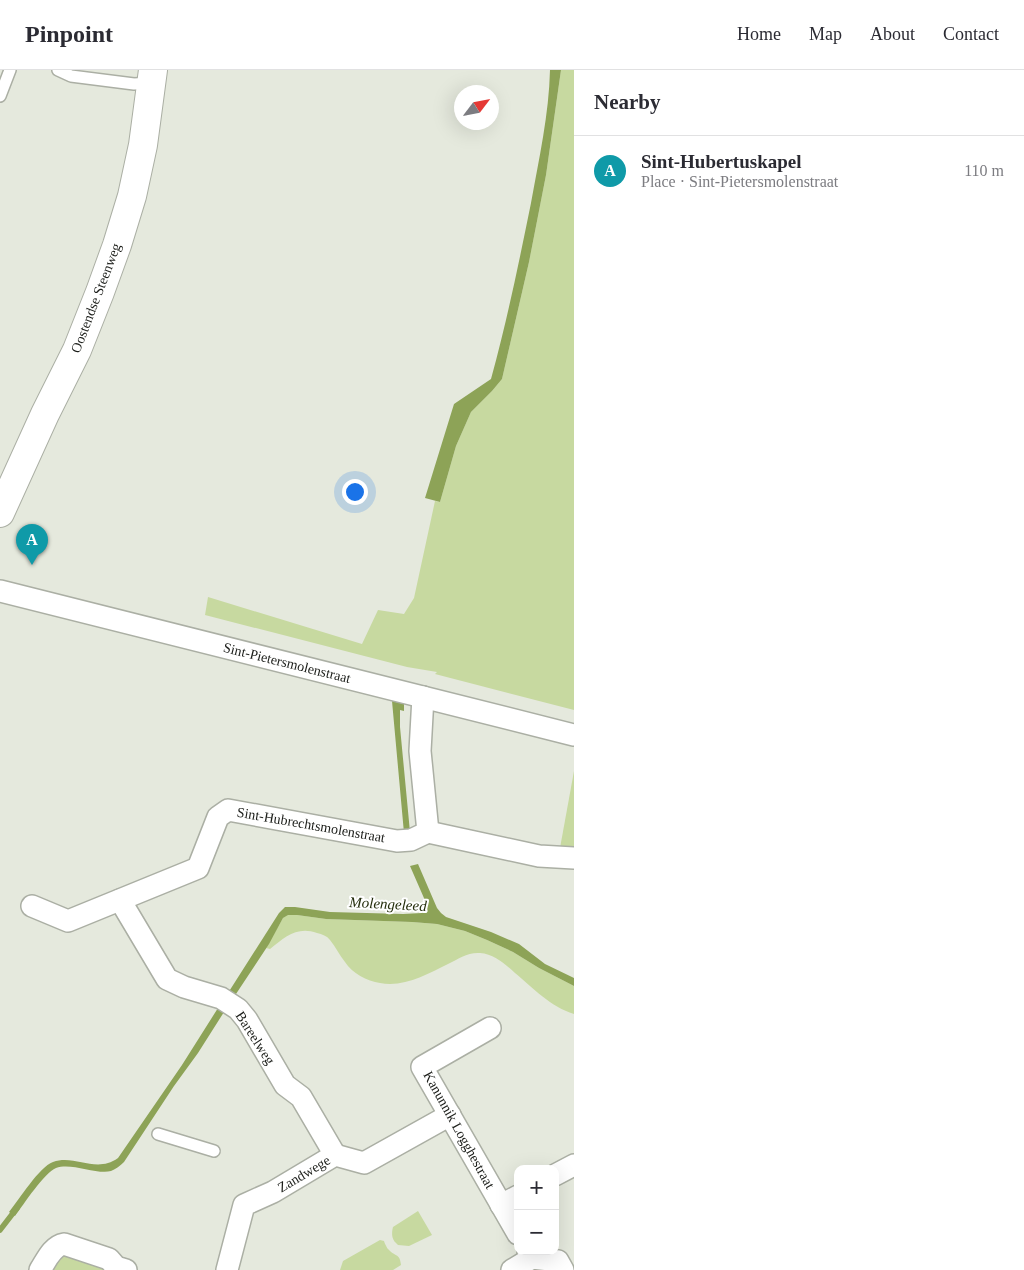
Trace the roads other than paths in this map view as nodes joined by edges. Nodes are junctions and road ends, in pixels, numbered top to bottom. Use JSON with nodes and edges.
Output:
{"nodes":[{"id":1,"x":10,"y":70,"type":"edge"},
{"id":2,"x":58,"y":70,"type":"edge"},
{"id":3,"x":153,"y":77,"type":"edge"},
{"id":4,"x":0,"y":96,"type":"edge"},
{"id":5,"x":0,"y":513,"type":"edge"},
{"id":6,"x":0,"y":591,"type":"edge"},
{"id":7,"x":423,"y":696,"type":"junction"},
{"id":8,"x":574,"y":735,"type":"edge"},
{"id":9,"x":428,"y":832,"type":"junction"},
{"id":10,"x":574,"y":858,"type":"edge"},
{"id":11,"x":120,"y":900,"type":"junction"},
{"id":12,"x":32,"y":906,"type":"dead end"},
{"id":13,"x":490,"y":1028,"type":"dead end"},
{"id":14,"x":450,"y":1115,"type":"junction"},
{"id":15,"x":158,"y":1134,"type":"dead end"},
{"id":16,"x":214,"y":1151,"type":"dead end"},
{"id":17,"x":335,"y":1155,"type":"junction"},
{"id":18,"x":574,"y":1164,"type":"edge"},
{"id":19,"x":559,"y":1173,"type":"edge"},
{"id":20,"x":510,"y":1201,"type":"edge"},
{"id":21,"x":514,"y":1218,"type":"edge"},
{"id":22,"x":530,"y":1255,"type":"edge"},
{"id":23,"x":119,"y":1269,"type":"edge"},
{"id":24,"x":40,"y":1270,"type":"edge"},
{"id":25,"x":227,"y":1270,"type":"edge"},
{"id":26,"x":512,"y":1270,"type":"edge"},
{"id":27,"x":563,"y":1270,"type":"edge"}],
"edges":[{"from":1,"to":4,"type":"lane"},
{"from":2,"to":3,"type":"lane"},
{"from":3,"to":5,"type":"main road","name":"Oostendse Steenweg"},
{"from":6,"to":7,"type":"street","name":"Sint-Pietersmolenstraat"},
{"from":7,"to":8,"type":"street","name":"Sint-Pietersmolenstraat"},
{"from":7,"to":9,"type":"street"},
{"from":9,"to":10,"type":"street"},
{"from":9,"to":11,"type":"street","name":"Sint-Hubrechtsmolenstraat"},
{"from":11,"to":12,"type":"street","name":"Sint-Hubrechtsmolenstraat"},
{"from":11,"to":17,"type":"street","name":"Bareelweg"},
{"from":13,"to":14,"type":"street","name":"Kanunnik Logghestraat"},
{"from":14,"to":17,"type":"street","name":"Zandwege"},
{"from":14,"to":20,"type":"street","name":"Kanunnik Logghestraat"},
{"from":15,"to":16,"type":"lane"},
{"from":17,"to":25,"type":"street","name":"Zandwege"},
{"from":18,"to":19,"type":"street"},
{"from":20,"to":21,"type":"street","name":"Kanunnik Logghestraat"},
{"from":22,"to":26,"type":"street"},
{"from":22,"to":27,"type":"street"},
{"from":23,"to":24,"type":"street"}]}
